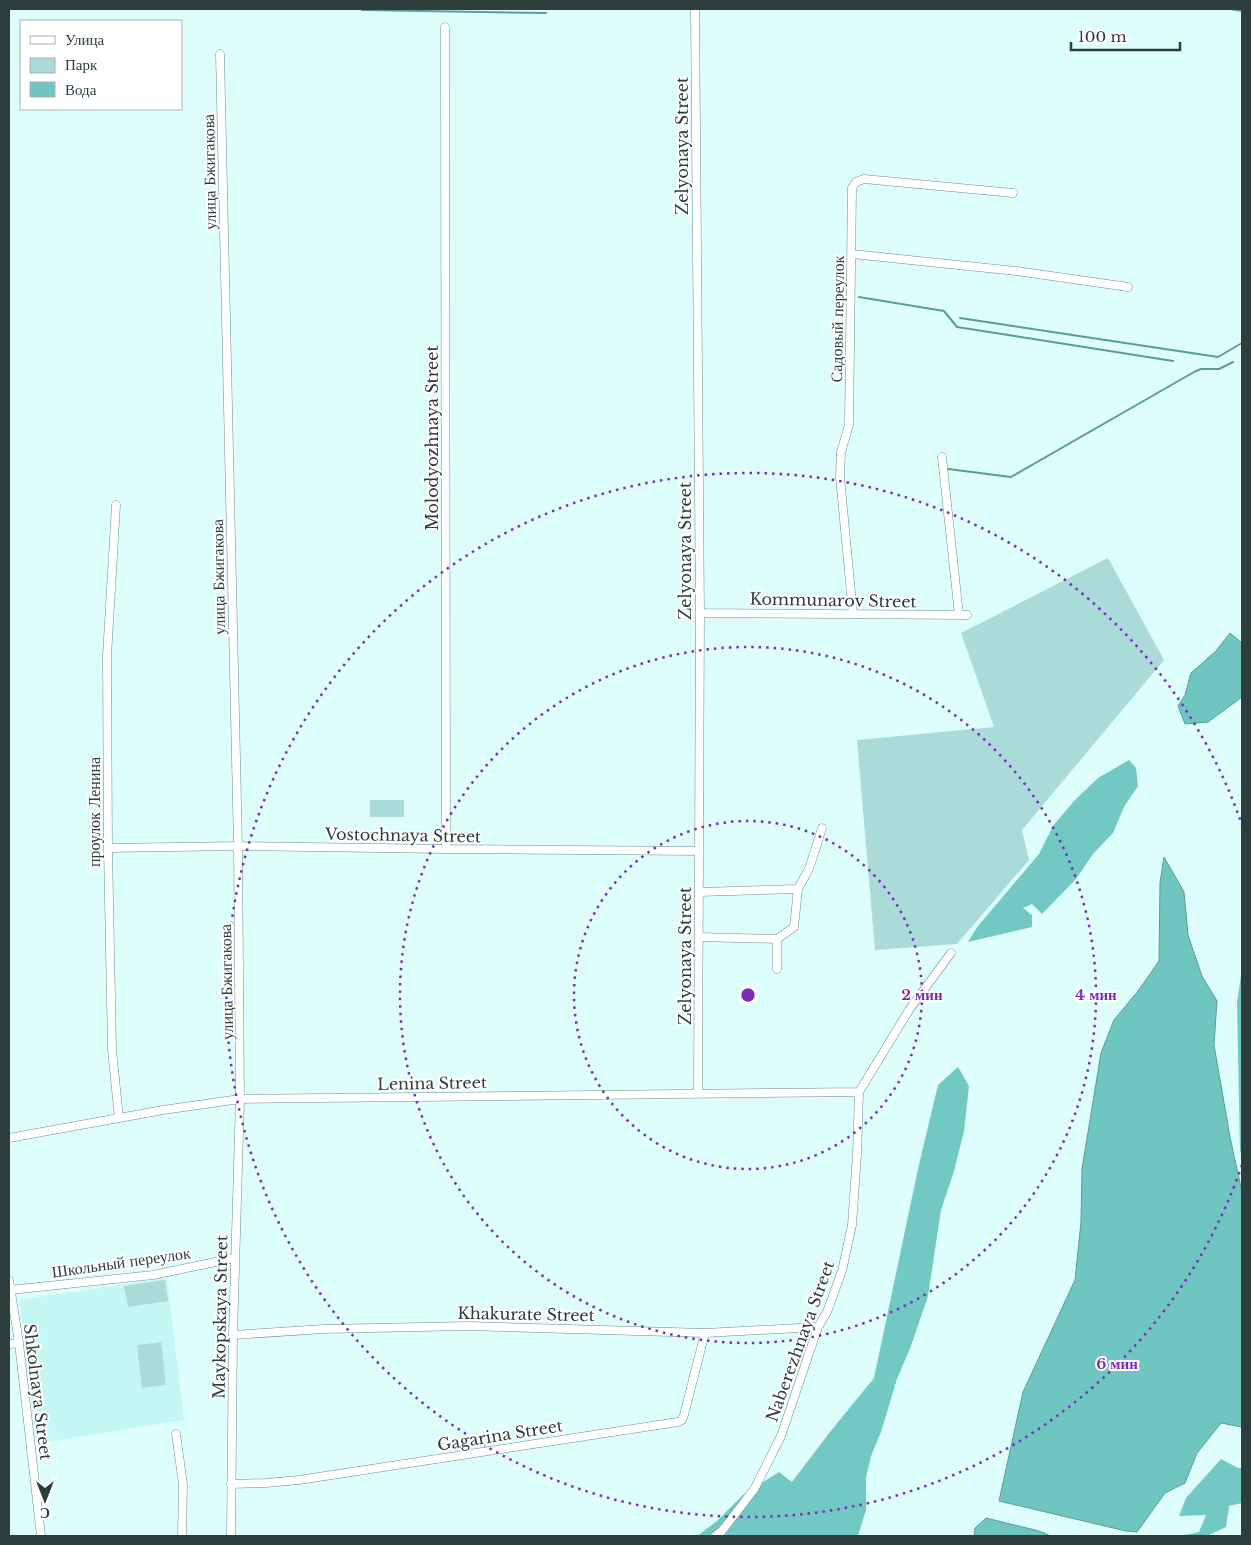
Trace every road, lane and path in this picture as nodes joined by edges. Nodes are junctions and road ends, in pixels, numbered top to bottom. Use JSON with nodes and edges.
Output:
{"nodes":[{"id":1,"x":695,"y":9,"type":"edge"},
{"id":2,"x":445,"y":28,"type":"dead end"},
{"id":3,"x":220,"y":54,"type":"dead end"},
{"id":4,"x":1013,"y":193,"type":"dead end"},
{"id":5,"x":852,"y":254,"type":"junction"},
{"id":6,"x":1128,"y":287,"type":"dead end"},
{"id":7,"x":942,"y":458,"type":"dead end"},
{"id":8,"x":116,"y":505,"type":"dead end"},
{"id":9,"x":700,"y":613,"type":"junction"},
{"id":10,"x":853,"y":614,"type":"junction"},
{"id":11,"x":822,"y":828,"type":"dead end"},
{"id":12,"x":238,"y":846,"type":"junction"},
{"id":13,"x":108,"y":848,"type":"junction"},
{"id":14,"x":446,"y":849,"type":"junction"},
{"id":15,"x":699,"y":851,"type":"junction"},
{"id":16,"x":798,"y":889,"type":"junction"},
{"id":17,"x":700,"y":892,"type":"junction"},
{"id":18,"x":699,"y":937,"type":"junction"},
{"id":19,"x":777,"y":939,"type":"junction"},
{"id":20,"x":951,"y":953,"type":"dead end"},
{"id":21,"x":777,"y":969,"type":"dead end"},
{"id":22,"x":859,"y":1092,"type":"junction"},
{"id":23,"x":698,"y":1093,"type":"junction"},
{"id":24,"x":240,"y":1099,"type":"junction"},
{"id":25,"x":119,"y":1118,"type":"junction"},
{"id":26,"x":9,"y":1138,"type":"edge"},
{"id":27,"x":235,"y":1258,"type":"junction"},
{"id":28,"x":9,"y":1280,"type":"edge"},
{"id":29,"x":10,"y":1290,"type":"junction"},
{"id":30,"x":818,"y":1326,"type":"junction"},
{"id":31,"x":705,"y":1333,"type":"junction"},
{"id":32,"x":233,"y":1335,"type":"junction"},
{"id":33,"x":19,"y":1343,"type":"junction"},
{"id":34,"x":9,"y":1344,"type":"edge"},
{"id":35,"x":176,"y":1434,"type":"dead end"},
{"id":36,"x":231,"y":1484,"type":"junction"},
{"id":37,"x":42,"y":1536,"type":"edge"},
{"id":38,"x":182,"y":1536,"type":"edge"},
{"id":39,"x":232,"y":1536,"type":"edge"},
{"id":40,"x":715,"y":1536,"type":"edge"}],
"edges":[{"from":1,"to":9,"type":"street","name":"Zelyonaya Street"},
{"from":2,"to":14,"type":"street","name":"Molodyozhnaya Street"},
{"from":3,"to":12,"type":"street","name":"улица Бжигакова"},
{"from":4,"to":5,"type":"street","name":"Садовый переулок"},
{"from":5,"to":6,"type":"street"},
{"from":5,"to":10,"type":"street","name":"Садовый переулок"},
{"from":7,"to":10,"type":"street","name":"Kommunarov Street"},
{"from":8,"to":13,"type":"street","name":"проулок Ленина"},
{"from":9,"to":10,"type":"street","name":"Kommunarov Street"},
{"from":9,"to":15,"type":"street","name":"Zelyonaya Street"},
{"from":11,"to":16,"type":"street"},
{"from":12,"to":13,"type":"street","name":"Vostochnaya Street"},
{"from":12,"to":14,"type":"street","name":"Vostochnaya Street"},
{"from":12,"to":24,"type":"street","name":"улица Бжигакова"},
{"from":13,"to":25,"type":"street","name":"проулок Ленина"},
{"from":14,"to":15,"type":"street","name":"Vostochnaya Street"},
{"from":15,"to":17,"type":"street","name":"Zelyonaya Street"},
{"from":16,"to":17,"type":"street"},
{"from":16,"to":19,"type":"street"},
{"from":17,"to":18,"type":"street","name":"Zelyonaya Street"},
{"from":18,"to":19,"type":"street"},
{"from":18,"to":23,"type":"street","name":"Zelyonaya Street"},
{"from":19,"to":21,"type":"street"},
{"from":20,"to":22,"type":"street","name":"Naberezhnaya Street"},
{"from":22,"to":23,"type":"street","name":"Lenina Street"},
{"from":22,"to":30,"type":"street","name":"Naberezhnaya Street"},
{"from":23,"to":24,"type":"street","name":"Lenina Street"},
{"from":24,"to":25,"type":"street","name":"Lenina Street"},
{"from":24,"to":27,"type":"street","name":"Maykopskaya Street"},
{"from":25,"to":26,"type":"street","name":"Lenina Street"},
{"from":27,"to":29,"type":"street","name":"Школьный переулок"},
{"from":27,"to":32,"type":"street","name":"Maykopskaya Street"},
{"from":28,"to":29,"type":"street","name":"Shkolnaya Street"},
{"from":29,"to":33,"type":"street","name":"Shkolnaya Street"},
{"from":30,"to":31,"type":"street","name":"Khakurate Street"},
{"from":30,"to":40,"type":"street","name":"Naberezhnaya Street"},
{"from":31,"to":32,"type":"street","name":"Khakurate Street"},
{"from":31,"to":36,"type":"street","name":"Gagarina Street"},
{"from":32,"to":36,"type":"street","name":"Maykopskaya Street"},
{"from":33,"to":34,"type":"street"},
{"from":33,"to":37,"type":"street","name":"Shkolnaya Street"},
{"from":35,"to":38,"type":"street"},
{"from":36,"to":39,"type":"street","name":"Maykopskaya Street"}]}
